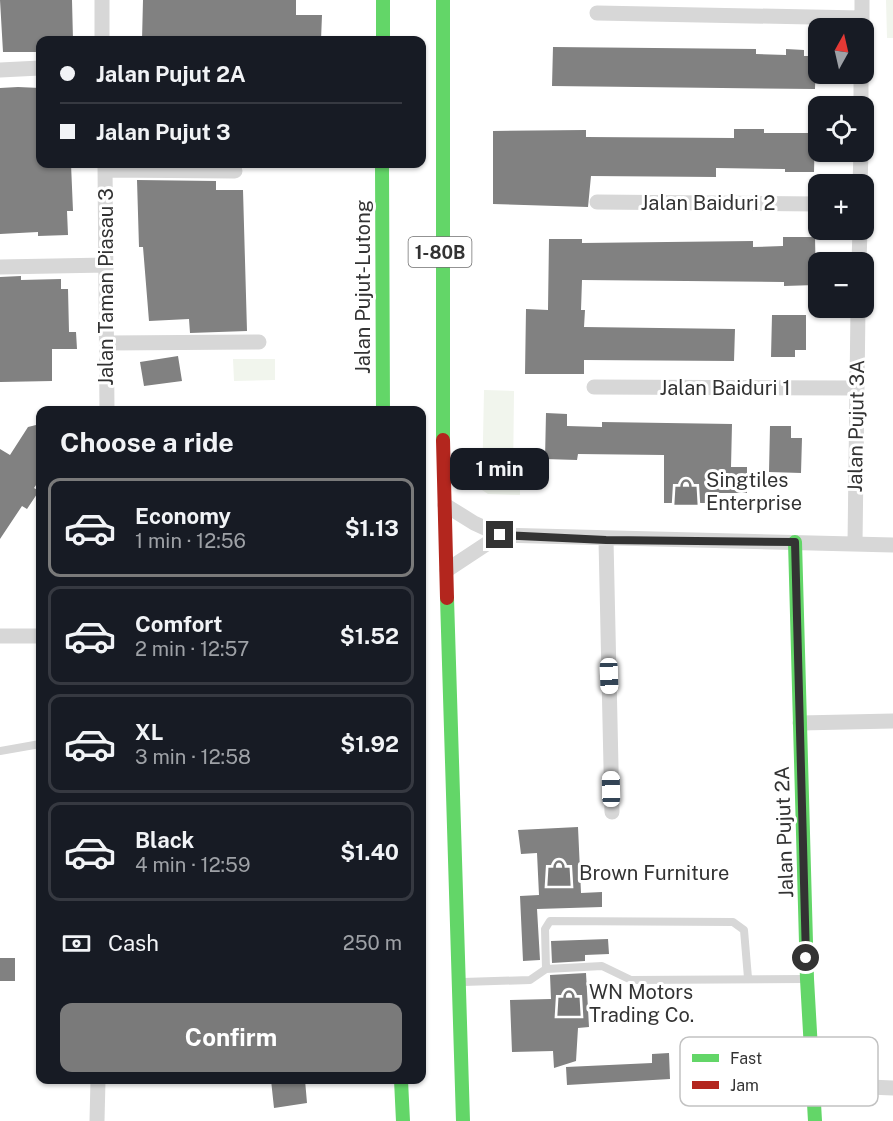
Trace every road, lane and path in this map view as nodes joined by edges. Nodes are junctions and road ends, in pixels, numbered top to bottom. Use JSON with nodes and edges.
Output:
{"nodes":[{"id":1,"x":102,"y":0,"type":"edge"},
{"id":2,"x":383,"y":0,"type":"edge"},
{"id":3,"x":443,"y":0,"type":"edge"},
{"id":4,"x":862,"y":0,"type":"edge"},
{"id":5,"x":597,"y":13,"type":"dead end"},
{"id":6,"x":862,"y":18,"type":"edge"},
{"id":7,"x":808,"y":21,"type":"edge"},
{"id":8,"x":102,"y":36,"type":"edge"},
{"id":9,"x":383,"y":36,"type":"edge"},
{"id":10,"x":36,"y":68,"type":"edge"},
{"id":11,"x":0,"y":70,"type":"edge"},
{"id":12,"x":105,"y":168,"type":"edge"},
{"id":13,"x":138,"y":168,"type":"edge"},
{"id":14,"x":382,"y":168,"type":"edge"},
{"id":15,"x":235,"y":171,"type":"dead end"},
{"id":16,"x":597,"y":202,"type":"dead end"},
{"id":17,"x":808,"y":204,"type":"edge"},
{"id":18,"x":107,"y":265,"type":"junction"},
{"id":19,"x":0,"y":267,"type":"edge"},
{"id":20,"x":858,"y":318,"type":"edge"},
{"id":21,"x":259,"y":342,"type":"dead end"},
{"id":22,"x":107,"y":343,"type":"junction"},
{"id":23,"x":594,"y":387,"type":"dead end"},
{"id":24,"x":857,"y":388,"type":"junction"},
{"id":25,"x":107,"y":406,"type":"edge"},
{"id":26,"x":383,"y":406,"type":"edge"},
{"id":27,"x":445,"y":505,"type":"junction"},
{"id":28,"x":500,"y":535,"type":"junction"},
{"id":29,"x":606,"y":540,"type":"junction"},
{"id":30,"x":795,"y":542,"type":"junction"},
{"id":31,"x":855,"y":544,"type":"junction"},
{"id":32,"x":893,"y":545,"type":"edge"},
{"id":33,"x":447,"y":570,"type":"junction"},
{"id":34,"x":0,"y":636,"type":"edge"},
{"id":35,"x":36,"y":636,"type":"edge"},
{"id":36,"x":893,"y":721,"type":"edge"},
{"id":37,"x":800,"y":723,"type":"junction"},
{"id":38,"x":36,"y":745,"type":"edge"},
{"id":39,"x":0,"y":751,"type":"edge"},
{"id":40,"x":612,"y":812,"type":"dead end"},
{"id":41,"x":546,"y":969,"type":"junction"},
{"id":42,"x":748,"y":978,"type":"junction"},
{"id":43,"x":807,"y":979,"type":"junction"},
{"id":44,"x":459,"y":982,"type":"junction"},
{"id":45,"x":810,"y":1037,"type":"edge"},
{"id":46,"x":98,"y":1084,"type":"edge"},
{"id":47,"x":402,"y":1084,"type":"edge"},
{"id":48,"x":878,"y":1087,"type":"edge"},
{"id":49,"x":893,"y":1088,"type":"edge"},
{"id":50,"x":814,"y":1106,"type":"edge"},
{"id":51,"x":97,"y":1121,"type":"edge"},
{"id":52,"x":403,"y":1121,"type":"edge"},
{"id":53,"x":463,"y":1121,"type":"edge"},
{"id":54,"x":815,"y":1121,"type":"edge"}],
"edges":[{"from":1,"to":8,"type":"street"},
{"from":2,"to":9,"type":"main road"},
{"from":3,"to":27,"type":"main road","number":"1-80B"},
{"from":4,"to":6,"type":"street"},
{"from":5,"to":7,"type":"street"},
{"from":10,"to":11,"type":"street"},
{"from":12,"to":18,"type":"street","name":"Jalan Taman Piasau 3"},
{"from":13,"to":15,"type":"street"},
{"from":14,"to":26,"type":"main road","name":"Jalan Pujut-Lutong"},
{"from":16,"to":17,"type":"street","name":"Jalan Baiduri 2"},
{"from":18,"to":19,"type":"street"},
{"from":18,"to":22,"type":"street","name":"Jalan Taman Piasau 3"},
{"from":20,"to":24,"type":"street","name":"Jalan Pujut 3A"},
{"from":21,"to":22,"type":"street"},
{"from":22,"to":25,"type":"street","name":"Jalan Taman Piasau 3"},
{"from":23,"to":24,"type":"street","name":"Jalan Baiduri 1"},
{"from":24,"to":31,"type":"street","name":"Jalan Pujut 3A"},
{"from":27,"to":28,"type":"street"},
{"from":27,"to":33,"type":"main road","number":"1-80B"},
{"from":28,"to":29,"type":"street"},
{"from":28,"to":33,"type":"street"},
{"from":29,"to":30,"type":"street"},
{"from":29,"to":40,"type":"street"},
{"from":30,"to":31,"type":"street"},
{"from":30,"to":37,"type":"main road","name":"Jalan Pujut 2A"},
{"from":31,"to":32,"type":"street"},
{"from":33,"to":44,"type":"main road","number":"1-80B"},
{"from":34,"to":35,"type":"street"},
{"from":36,"to":37,"type":"street"},
{"from":37,"to":43,"type":"main road","name":"Jalan Pujut 2A"},
{"from":38,"to":39,"type":"lane"},
{"from":41,"to":42,"type":"lane"},
{"from":41,"to":42,"type":"lane"},
{"from":41,"to":44,"type":"lane"},
{"from":42,"to":43,"type":"lane"},
{"from":43,"to":45,"type":"main road","name":"Jalan Pujut 2A"},
{"from":44,"to":53,"type":"main road","number":"1-80B"},
{"from":46,"to":51,"type":"street"},
{"from":47,"to":52,"type":"main road"},
{"from":48,"to":49,"type":"street"},
{"from":50,"to":54,"type":"main road","name":"Jalan Pujut 2A"}]}
